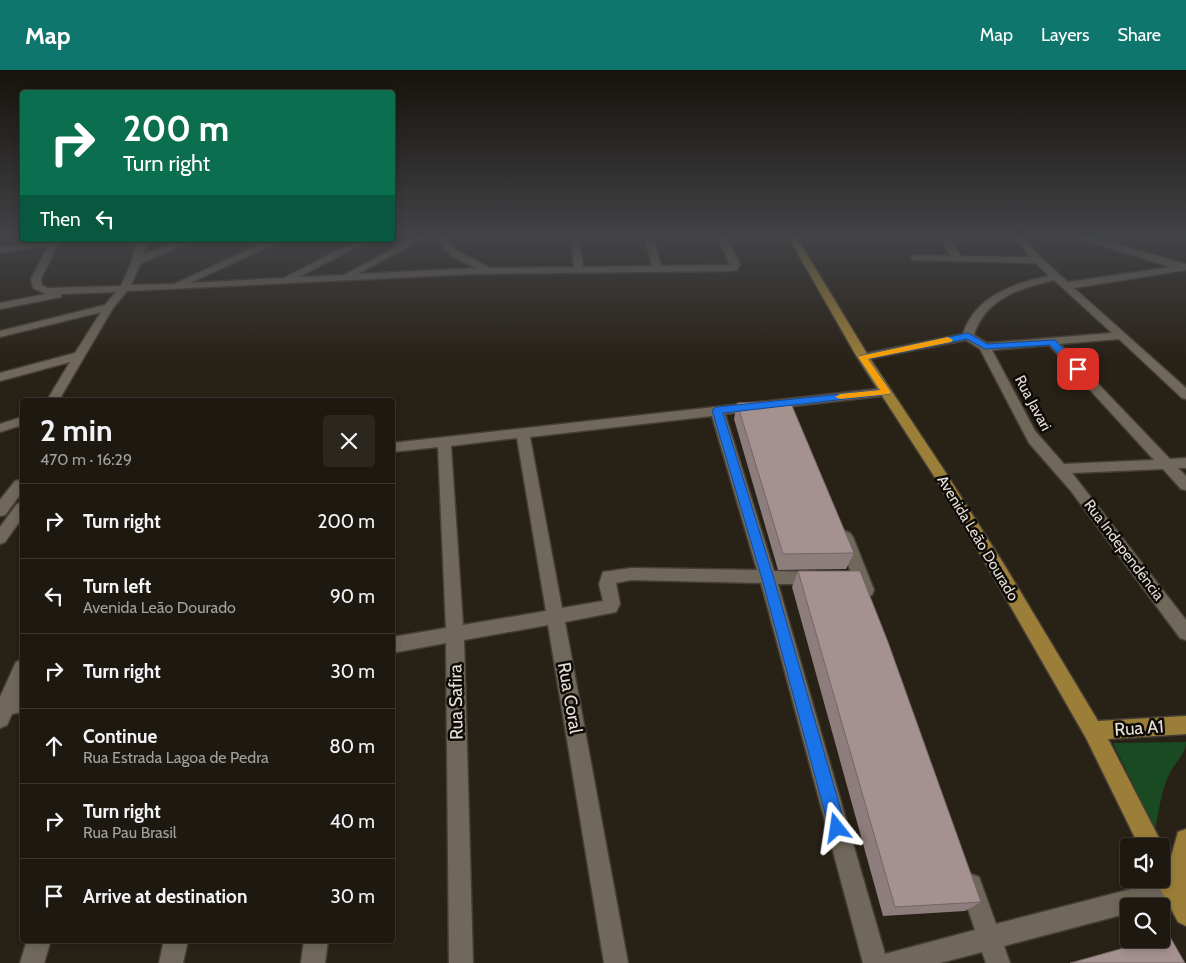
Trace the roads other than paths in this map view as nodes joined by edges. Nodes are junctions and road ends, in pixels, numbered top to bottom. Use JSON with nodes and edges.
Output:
{"nodes":[{"id":1,"x":36,"y":280,"type":"edge"},
{"id":2,"x":129,"y":280,"type":"edge"},
{"id":3,"x":189,"y":280,"type":"edge"},
{"id":4,"x":310,"y":280,"type":"edge"},
{"id":5,"x":818,"y":280,"type":"edge"},
{"id":6,"x":1048,"y":280,"type":"edge"},
{"id":7,"x":1059,"y":280,"type":"edge"},
{"id":8,"x":1101,"y":280,"type":"edge"},
{"id":9,"x":283,"y":281,"type":"joint"},
{"id":10,"x":1065,"y":286,"type":"junction"},
{"id":11,"x":170,"y":288,"type":"junction"},
{"id":12,"x":88,"y":289,"type":"junction"},
{"id":13,"x":124,"y":289,"type":"junction"},
{"id":14,"x":0,"y":306,"type":"edge"},
{"id":15,"x":109,"y":307,"type":"junction"},
{"id":16,"x":0,"y":334,"type":"edge"},
{"id":17,"x":968,"y":336,"type":"junction"},
{"id":18,"x":1120,"y":336,"type":"junction"},
{"id":19,"x":1052,"y":342,"type":"junction"},
{"id":20,"x":985,"y":347,"type":"junction"},
{"id":21,"x":79,"y":356,"type":"junction"},
{"id":22,"x":863,"y":357,"type":"junction"},
{"id":23,"x":0,"y":377,"type":"edge"},
{"id":24,"x":1168,"y":378,"type":"junction"},
{"id":25,"x":1186,"y":378,"type":"edge"},
{"id":26,"x":886,"y":392,"type":"junction"},
{"id":27,"x":1186,"y":395,"type":"edge"},
{"id":28,"x":54,"y":398,"type":"edge"},
{"id":29,"x":788,"y":402,"type":"junction"},
{"id":30,"x":717,"y":410,"type":"junction"},
{"id":31,"x":795,"y":420,"type":"edge"},
{"id":32,"x":20,"y":422,"type":"edge"},
{"id":33,"x":0,"y":428,"type":"edge"},
{"id":34,"x":523,"y":433,"type":"junction"},
{"id":35,"x":444,"y":442,"type":"junction"},
{"id":36,"x":395,"y":448,"type":"edge"},
{"id":37,"x":1186,"y":463,"type":"edge"},
{"id":38,"x":1166,"y":464,"type":"junction"},
{"id":39,"x":1061,"y":468,"type":"junction"},
{"id":40,"x":20,"y":483,"type":"edge"},
{"id":41,"x":20,"y":485,"type":"edge"},
{"id":42,"x":1186,"y":485,"type":"edge"},
{"id":43,"x":0,"y":491,"type":"edge"},
{"id":44,"x":0,"y":510,"type":"edge"},
{"id":45,"x":20,"y":511,"type":"edge"},
{"id":46,"x":840,"y":525,"type":"edge"},
{"id":47,"x":0,"y":538,"type":"edge"},
{"id":48,"x":862,"y":578,"type":"junction"},
{"id":49,"x":768,"y":579,"type":"junction"},
{"id":50,"x":872,"y":606,"type":"edge"},
{"id":51,"x":556,"y":617,"type":"junction"},
{"id":52,"x":1186,"y":633,"type":"edge"},
{"id":53,"x":455,"y":635,"type":"junction"},
{"id":54,"x":395,"y":645,"type":"edge"},
{"id":55,"x":20,"y":673,"type":"edge"},
{"id":56,"x":7,"y":709,"type":"edge"},
{"id":57,"x":1186,"y":725,"type":"edge"},
{"id":58,"x":1093,"y":731,"type":"junction"},
{"id":59,"x":1147,"y":838,"type":"edge"},
{"id":60,"x":1186,"y":840,"type":"edge"},
{"id":61,"x":967,"y":873,"type":"edge"},
{"id":62,"x":1170,"y":883,"type":"edge"},
{"id":63,"x":1174,"y":890,"type":"junction"},
{"id":64,"x":1186,"y":914,"type":"edge"},
{"id":65,"x":990,"y":938,"type":"junction"},
{"id":66,"x":39,"y":943,"type":"edge"},
{"id":67,"x":175,"y":943,"type":"edge"},
{"id":68,"x":316,"y":943,"type":"edge"},
{"id":69,"x":32,"y":963,"type":"edge"},
{"id":70,"x":171,"y":963,"type":"edge"},
{"id":71,"x":313,"y":963,"type":"edge"},
{"id":72,"x":461,"y":963,"type":"edge"},
{"id":73,"x":616,"y":963,"type":"edge"},
{"id":74,"x":875,"y":963,"type":"edge"},
{"id":75,"x":893,"y":963,"type":"edge"},
{"id":76,"x":998,"y":963,"type":"edge"}],
"edges":[{"from":1,"to":12,"type":"street"},
{"from":2,"to":13,"type":"street"},
{"from":3,"to":11,"type":"street"},
{"from":4,"to":9,"type":"street"},
{"from":5,"to":22,"type":"main road","name":"Avenida Leão Dourado"},
{"from":6,"to":17,"type":"street"},
{"from":7,"to":10,"type":"street"},
{"from":8,"to":10,"type":"street"},
{"from":9,"to":11,"type":"street"},
{"from":10,"to":18,"type":"street"},
{"from":11,"to":13,"type":"street"},
{"from":12,"to":13,"type":"street"},
{"from":12,"to":14,"type":"street"},
{"from":13,"to":15,"type":"street"},
{"from":15,"to":16,"type":"street"},
{"from":15,"to":21,"type":"street"},
{"from":17,"to":20,"type":"street"},
{"from":17,"to":22,"type":"street"},
{"from":18,"to":19,"type":"street"},
{"from":18,"to":24,"type":"street"},
{"from":19,"to":20,"type":"street"},
{"from":19,"to":38,"type":"street"},
{"from":20,"to":39,"type":"street","name":"Rua Javari"},
{"from":21,"to":23,"type":"street"},
{"from":21,"to":28,"type":"street"},
{"from":22,"to":26,"type":"main road","name":"Avenida Leão Dourado"},
{"from":24,"to":25,"type":"street"},
{"from":24,"to":27,"type":"street"},
{"from":26,"to":29,"type":"street"},
{"from":26,"to":58,"type":"main road","name":"Avenida Leão Dourado"},
{"from":29,"to":30,"type":"street"},
{"from":29,"to":31,"type":"street"},
{"from":30,"to":34,"type":"street"},
{"from":30,"to":49,"type":"street"},
{"from":32,"to":33,"type":"street"},
{"from":34,"to":35,"type":"street"},
{"from":34,"to":51,"type":"street","name":"Rua Coral"},
{"from":35,"to":36,"type":"street"},
{"from":35,"to":53,"type":"street","name":"Rua Safira"},
{"from":37,"to":38,"type":"street"},
{"from":38,"to":39,"type":"street"},
{"from":38,"to":42,"type":"street"},
{"from":39,"to":52,"type":"street","name":"Rua Independência"},
{"from":40,"to":43,"type":"street"},
{"from":41,"to":44,"type":"street"},
{"from":45,"to":47,"type":"street"},
{"from":46,"to":48,"type":"street"},
{"from":48,"to":49,"type":"street"},
{"from":48,"to":50,"type":"street"},
{"from":49,"to":51,"type":"street"},
{"from":49,"to":74,"type":"street"},
{"from":51,"to":53,"type":"street"},
{"from":51,"to":73,"type":"street","name":"Rua Coral"},
{"from":53,"to":54,"type":"street"},
{"from":53,"to":72,"type":"street","name":"Rua Safira"},
{"from":55,"to":56,"type":"street"},
{"from":57,"to":58,"type":"main road","name":"Rua A1"},
{"from":58,"to":59,"type":"main road","name":"Avenida Leão Dourado"},
{"from":60,"to":63,"type":"main road"},
{"from":61,"to":65,"type":"street"},
{"from":62,"to":63,"type":"main road"},
{"from":63,"to":64,"type":"main road"},
{"from":63,"to":65,"type":"street"},
{"from":65,"to":75,"type":"street"},
{"from":65,"to":76,"type":"street"},
{"from":66,"to":69,"type":"street"},
{"from":67,"to":70,"type":"street"},
{"from":68,"to":71,"type":"street"}]}
